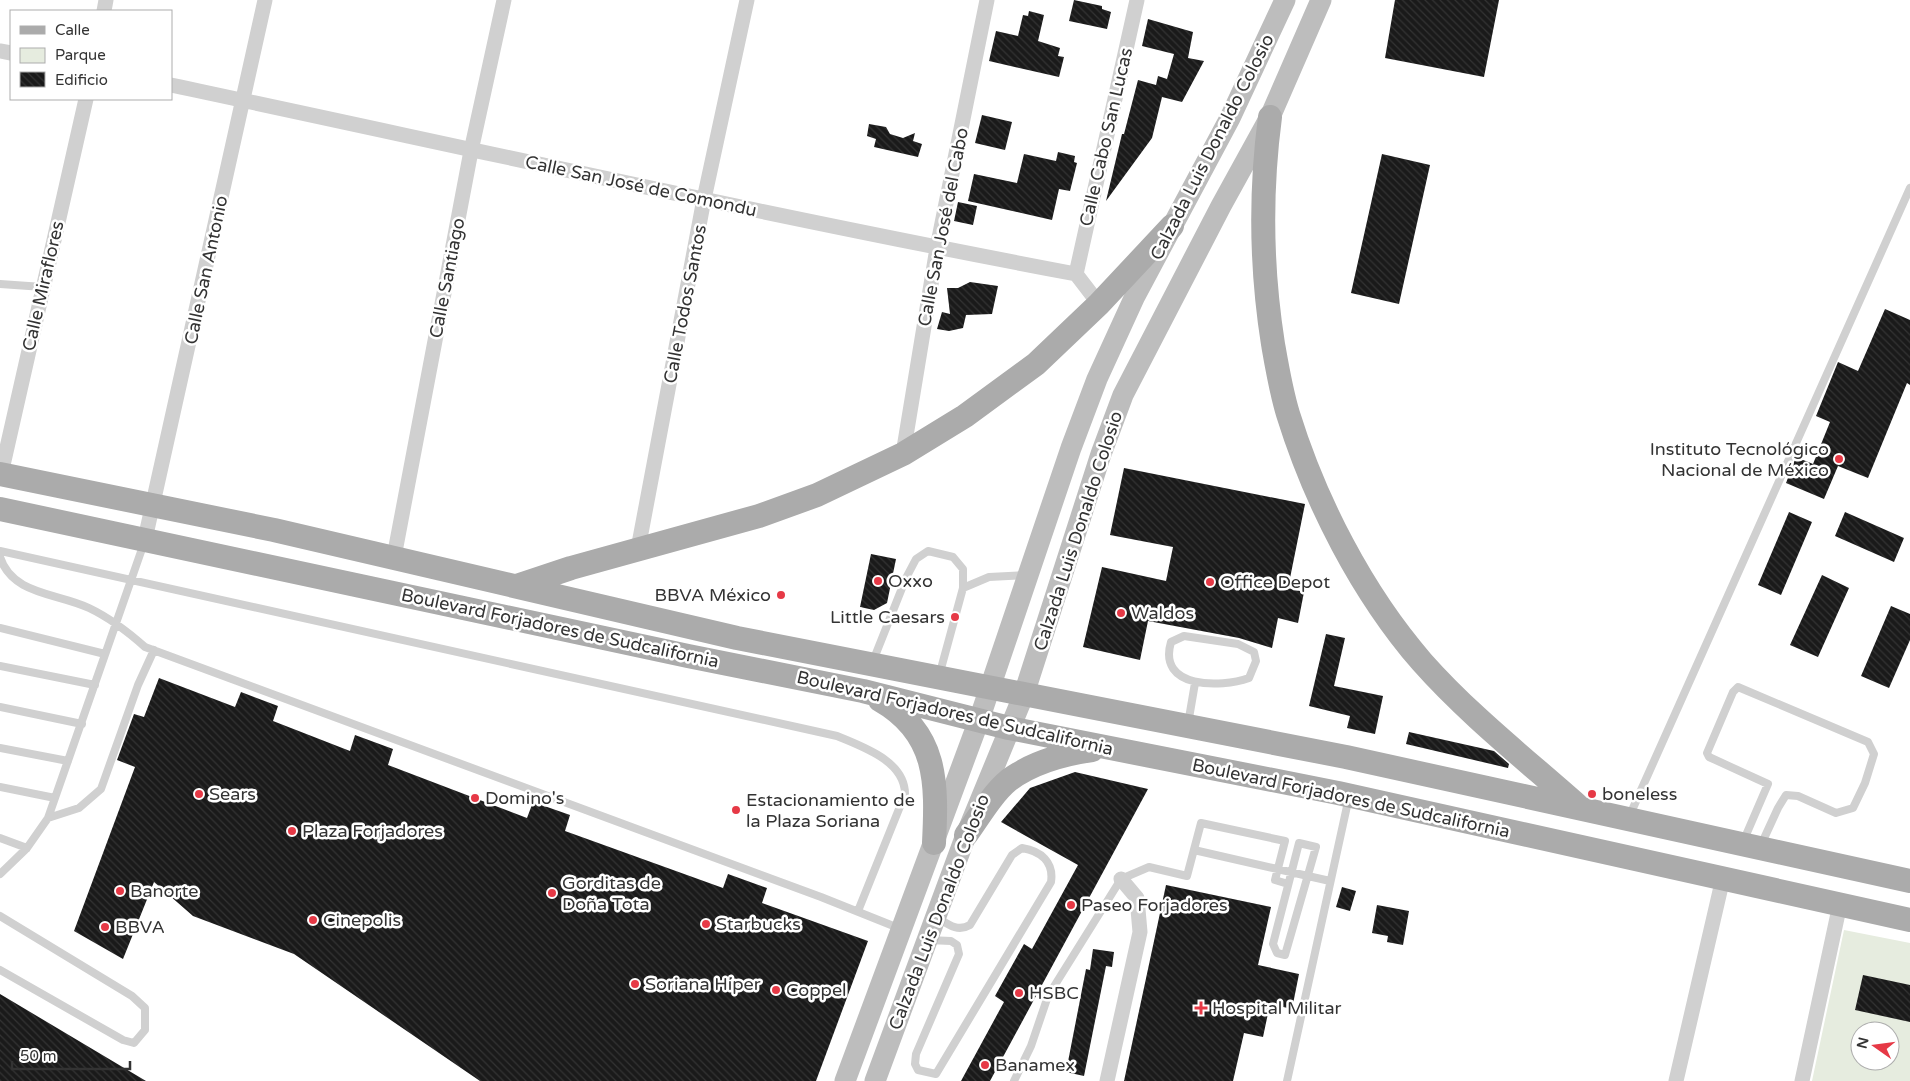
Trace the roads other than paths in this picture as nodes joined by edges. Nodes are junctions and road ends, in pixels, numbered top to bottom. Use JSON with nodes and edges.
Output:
{"nodes":[{"id":1,"x":264,"y":0,"type":"edge"},
{"id":2,"x":504,"y":0,"type":"edge"},
{"id":3,"x":747,"y":0,"type":"edge"},
{"id":4,"x":988,"y":0,"type":"edge"},
{"id":5,"x":1137,"y":0,"type":"edge"},
{"id":6,"x":1285,"y":0,"type":"edge"},
{"id":7,"x":1321,"y":0,"type":"edge"},
{"id":8,"x":172,"y":85,"type":"edge"},
{"id":9,"x":86,"y":100,"type":"edge"},
{"id":10,"x":243,"y":100,"type":"junction"},
{"id":11,"x":1270,"y":117,"type":"junction"},
{"id":12,"x":471,"y":151,"type":"junction"},
{"id":13,"x":1910,"y":188,"type":"edge"},
{"id":14,"x":704,"y":200,"type":"junction"},
{"id":15,"x":1172,"y":226,"type":"junction"},
{"id":16,"x":937,"y":248,"type":"junction"},
{"id":17,"x":1076,"y":274,"type":"junction"},
{"id":18,"x":0,"y":284,"type":"edge"},
{"id":19,"x":43,"y":287,"type":"junction"},
{"id":20,"x":1100,"y":304,"type":"junction"},
{"id":21,"x":902,"y":454,"type":"junction"},
{"id":22,"x":1,"y":474,"type":"edge"},
{"id":23,"x":154,"y":505,"type":"junction"},
{"id":24,"x":0,"y":509,"type":"edge"},
{"id":25,"x":145,"y":539,"type":"junction"},
{"id":26,"x":638,"y":549,"type":"junction"},
{"id":27,"x":0,"y":551,"type":"edge"},
{"id":28,"x":0,"y":557,"type":"edge"},
{"id":29,"x":394,"y":557,"type":"junction"},
{"id":30,"x":1029,"y":574,"type":"junction"},
{"id":31,"x":132,"y":580,"type":"junction"},
{"id":32,"x":516,"y":586,"type":"junction"},
{"id":33,"x":963,"y":588,"type":"junction"},
{"id":34,"x":558,"y":596,"type":"junction"},
{"id":35,"x":116,"y":622,"type":"junction"},
{"id":36,"x":0,"y":628,"type":"edge"},
{"id":37,"x":589,"y":634,"type":"junction"},
{"id":38,"x":737,"y":638,"type":"junction"},
{"id":39,"x":154,"y":650,"type":"junction"},
{"id":40,"x":106,"y":654,"type":"junction"},
{"id":41,"x":688,"y":656,"type":"junction"},
{"id":42,"x":872,"y":664,"type":"junction"},
{"id":43,"x":0,"y":666,"type":"edge"},
{"id":44,"x":939,"y":678,"type":"junction"},
{"id":45,"x":1195,"y":682,"type":"junction"},
{"id":46,"x":95,"y":685,"type":"junction"},
{"id":47,"x":990,"y":688,"type":"junction"},
{"id":48,"x":863,"y":691,"type":"junction"},
{"id":49,"x":1024,"y":694,"type":"junction"},
{"id":50,"x":0,"y":707,"type":"edge"},
{"id":51,"x":979,"y":720,"type":"junction"},
{"id":52,"x":82,"y":724,"type":"junction"},
{"id":53,"x":1188,"y":726,"type":"junction"},
{"id":54,"x":1009,"y":728,"type":"junction"},
{"id":55,"x":0,"y":748,"type":"edge"},
{"id":56,"x":1110,"y":748,"type":"junction"},
{"id":57,"x":1346,"y":757,"type":"junction"},
{"id":58,"x":68,"y":761,"type":"junction"},
{"id":59,"x":0,"y":787,"type":"edge"},
{"id":60,"x":1344,"y":794,"type":"junction"},
{"id":61,"x":55,"y":798,"type":"junction"},
{"id":62,"x":1578,"y":807,"type":"junction"},
{"id":63,"x":48,"y":818,"type":"junction"},
{"id":64,"x":1628,"y":819,"type":"junction"},
{"id":65,"x":966,"y":835,"type":"junction"},
{"id":66,"x":0,"y":838,"type":"edge"},
{"id":67,"x":934,"y":843,"type":"junction"},
{"id":68,"x":1756,"y":847,"type":"junction"},
{"id":69,"x":27,"y":848,"type":"junction"},
{"id":70,"x":1194,"y":850,"type":"junction"},
{"id":71,"x":1278,"y":869,"type":"junction"},
{"id":72,"x":1291,"y":872,"type":"junction"},
{"id":73,"x":0,"y":874,"type":"edge"},
{"id":74,"x":1308,"y":876,"type":"junction"},
{"id":75,"x":1723,"y":878,"type":"junction"},
{"id":76,"x":1121,"y":879,"type":"junction"},
{"id":77,"x":1330,"y":881,"type":"junction"},
{"id":78,"x":1910,"y":881,"type":"edge"},
{"id":79,"x":1288,"y":884,"type":"junction"},
{"id":80,"x":1760,"y":886,"type":"junction"},
{"id":81,"x":1840,"y":904,"type":"junction"},
{"id":82,"x":858,"y":910,"type":"junction"},
{"id":83,"x":0,"y":916,"type":"edge"},
{"id":84,"x":935,"y":916,"type":"junction"},
{"id":85,"x":1910,"y":920,"type":"edge"},
{"id":86,"x":901,"y":929,"type":"junction"},
{"id":87,"x":926,"y":940,"type":"junction"},
{"id":88,"x":0,"y":970,"type":"edge"},
{"id":89,"x":915,"y":971,"type":"junction"},
{"id":90,"x":845,"y":1081,"type":"edge"},
{"id":91,"x":875,"y":1081,"type":"edge"},
{"id":92,"x":1014,"y":1081,"type":"edge"},
{"id":93,"x":1106,"y":1081,"type":"edge"},
{"id":94,"x":1287,"y":1081,"type":"edge"},
{"id":95,"x":1676,"y":1081,"type":"edge"},
{"id":96,"x":1802,"y":1081,"type":"edge"}],
"edges":[{"from":1,"to":10,"type":"street","name":"Calle San Antonio"},
{"from":2,"to":12,"type":"street","name":"Calle Santiago"},
{"from":3,"to":14,"type":"street","name":"Calle Todos Santos"},
{"from":4,"to":16,"type":"street","name":"Calle San José del Cabo"},
{"from":5,"to":17,"type":"street","name":"Calle Cabo San Lucas"},
{"from":6,"to":15,"type":"main road","name":"Calzada Luis Donaldo Colosio"},
{"from":7,"to":11,"type":"main road","name":"Calzada Luis Donaldo Colosio"},
{"from":8,"to":10,"type":"street","name":"Calle San José de Comondu"},
{"from":9,"to":19,"type":"street","name":"Calle Miraflores"},
{"from":10,"to":12,"type":"street","name":"Calle San José de Comondu"},
{"from":10,"to":23,"type":"street","name":"Calle San Antonio"},
{"from":11,"to":49,"type":"main road","name":"Calzada Luis Donaldo Colosio"},
{"from":11,"to":62,"type":"main road"},
{"from":12,"to":14,"type":"street","name":"Calle San José de Comondu"},
{"from":12,"to":29,"type":"street","name":"Calle Santiago"},
{"from":13,"to":64,"type":"lane"},
{"from":14,"to":16,"type":"street","name":"Calle San José de Comondu"},
{"from":14,"to":26,"type":"street","name":"Calle Todos Santos"},
{"from":15,"to":20,"type":"main road"},
{"from":15,"to":30,"type":"main road","name":"Calzada Luis Donaldo Colosio"},
{"from":16,"to":17,"type":"street","name":"Calle San José de Comondu"},
{"from":16,"to":21,"type":"street","name":"Calle San José del Cabo"},
{"from":17,"to":20,"type":"street"},
{"from":18,"to":19,"type":"lane"},
{"from":19,"to":22,"type":"street","name":"Calle Miraflores"},
{"from":20,"to":21,"type":"main road"},
{"from":21,"to":26,"type":"main road"},
{"from":22,"to":23,"type":"main road","name":"Boulevard Forjadores de Sudcalifornia"},
{"from":23,"to":25,"type":"street","name":"Calle San Antonio"},
{"from":23,"to":29,"type":"main road","name":"Boulevard Forjadores de Sudcalifornia"},
{"from":24,"to":25,"type":"main road","name":"Boulevard Forjadores de Sudcalifornia"},
{"from":25,"to":31,"type":"lane"},
{"from":25,"to":37,"type":"main road","name":"Boulevard Forjadores de Sudcalifornia"},
{"from":26,"to":32,"type":"main road"},
{"from":27,"to":31,"type":"lane"},
{"from":28,"to":35,"type":"lane"},
{"from":29,"to":32,"type":"main road","name":"Boulevard Forjadores de Sudcalifornia"},
{"from":30,"to":33,"type":"lane"},
{"from":30,"to":47,"type":"main road","name":"Calzada Luis Donaldo Colosio"},
{"from":31,"to":35,"type":"lane"},
{"from":31,"to":82,"type":"lane"},
{"from":32,"to":34,"type":"main road","name":"Boulevard Forjadores de Sudcalifornia"},
{"from":33,"to":42,"type":"lane"},
{"from":33,"to":44,"type":"lane"},
{"from":34,"to":37,"type":"main road"},
{"from":34,"to":38,"type":"main road","name":"Boulevard Forjadores de Sudcalifornia"},
{"from":35,"to":39,"type":"lane"},
{"from":35,"to":40,"type":"lane"},
{"from":36,"to":40,"type":"lane"},
{"from":37,"to":41,"type":"main road","name":"Boulevard Forjadores de Sudcalifornia"},
{"from":38,"to":41,"type":"main road"},
{"from":38,"to":42,"type":"main road","name":"Boulevard Forjadores de Sudcalifornia"},
{"from":39,"to":63,"type":"lane"},
{"from":39,"to":82,"type":"lane"},
{"from":40,"to":46,"type":"lane"},
{"from":41,"to":48,"type":"main road","name":"Boulevard Forjadores de Sudcalifornia"},
{"from":42,"to":44,"type":"main road","name":"Boulevard Forjadores de Sudcalifornia"},
{"from":43,"to":46,"type":"lane"},
{"from":44,"to":47,"type":"main road","name":"Boulevard Forjadores de Sudcalifornia"},
{"from":45,"to":45,"type":"lane"},
{"from":45,"to":53,"type":"lane"},
{"from":46,"to":52,"type":"lane"},
{"from":47,"to":49,"type":"main road","name":"Boulevard Forjadores de Sudcalifornia"},
{"from":47,"to":51,"type":"main road","name":"Calzada Luis Donaldo Colosio"},
{"from":48,"to":51,"type":"main road","name":"Boulevard Forjadores de Sudcalifornia"},
{"from":48,"to":67,"type":"main road"},
{"from":49,"to":53,"type":"main road","name":"Boulevard Forjadores de Sudcalifornia"},
{"from":49,"to":54,"type":"main road","name":"Calzada Luis Donaldo Colosio"},
{"from":50,"to":52,"type":"lane"},
{"from":51,"to":54,"type":"main road","name":"Boulevard Forjadores de Sudcalifornia"},
{"from":51,"to":67,"type":"main road","name":"Calzada Luis Donaldo Colosio"},
{"from":52,"to":58,"type":"lane"},
{"from":53,"to":57,"type":"main road","name":"Boulevard Forjadores de Sudcalifornia"},
{"from":54,"to":56,"type":"main road","name":"Boulevard Forjadores de Sudcalifornia"},
{"from":54,"to":65,"type":"main road","name":"Calzada Luis Donaldo Colosio"},
{"from":55,"to":58,"type":"lane"},
{"from":56,"to":60,"type":"main road","name":"Boulevard Forjadores de Sudcalifornia"},
{"from":56,"to":65,"type":"main road"},
{"from":57,"to":60,"type":"main road"},
{"from":57,"to":62,"type":"main road","name":"Boulevard Forjadores de Sudcalifornia"},
{"from":58,"to":61,"type":"lane"},
{"from":59,"to":61,"type":"lane"},
{"from":60,"to":75,"type":"main road","name":"Boulevard Forjadores de Sudcalifornia"},
{"from":60,"to":77,"type":"lane"},
{"from":61,"to":63,"type":"lane"},
{"from":62,"to":64,"type":"main road","name":"Boulevard Forjadores de Sudcalifornia"},
{"from":63,"to":69,"type":"lane"},
{"from":64,"to":68,"type":"main road","name":"Boulevard Forjadores de Sudcalifornia"},
{"from":65,"to":84,"type":"main road","name":"Calzada Luis Donaldo Colosio"},
{"from":66,"to":69,"type":"lane"},
{"from":67,"to":86,"type":"main road","name":"Calzada Luis Donaldo Colosio"},
{"from":68,"to":68,"type":"lane"},
{"from":68,"to":78,"type":"main road","name":"Boulevard Forjadores de Sudcalifornia"},
{"from":68,"to":80,"type":"main road"},
{"from":69,"to":73,"type":"lane"},
{"from":70,"to":71,"type":"lane"},
{"from":70,"to":71,"type":"lane"},
{"from":70,"to":76,"type":"lane"},
{"from":71,"to":72,"type":"lane"},
{"from":71,"to":79,"type":"lane"},
{"from":72,"to":74,"type":"lane"},
{"from":72,"to":74,"type":"lane"},
{"from":72,"to":79,"type":"lane"},
{"from":74,"to":77,"type":"lane"},
{"from":74,"to":79,"type":"lane"},
{"from":75,"to":80,"type":"main road","name":"Boulevard Forjadores de Sudcalifornia"},
{"from":75,"to":95,"type":"street"},
{"from":76,"to":92,"type":"lane"},
{"from":76,"to":93,"type":"street"},
{"from":77,"to":94,"type":"lane"},
{"from":80,"to":81,"type":"main road","name":"Boulevard Forjadores de Sudcalifornia"},
{"from":81,"to":85,"type":"main road","name":"Boulevard Forjadores de Sudcalifornia"},
{"from":81,"to":96,"type":"street"},
{"from":82,"to":86,"type":"lane"},
{"from":83,"to":88,"type":"lane"},
{"from":84,"to":87,"type":"main road","name":"Calzada Luis Donaldo Colosio"},
{"from":84,"to":87,"type":"lane"},
{"from":86,"to":89,"type":"main road"},
{"from":86,"to":90,"type":"main road","name":"Calzada Luis Donaldo Colosio"},
{"from":87,"to":89,"type":"main road","name":"Calzada Luis Donaldo Colosio"},
{"from":89,"to":91,"type":"main road","name":"Calzada Luis Donaldo Colosio"}]}
